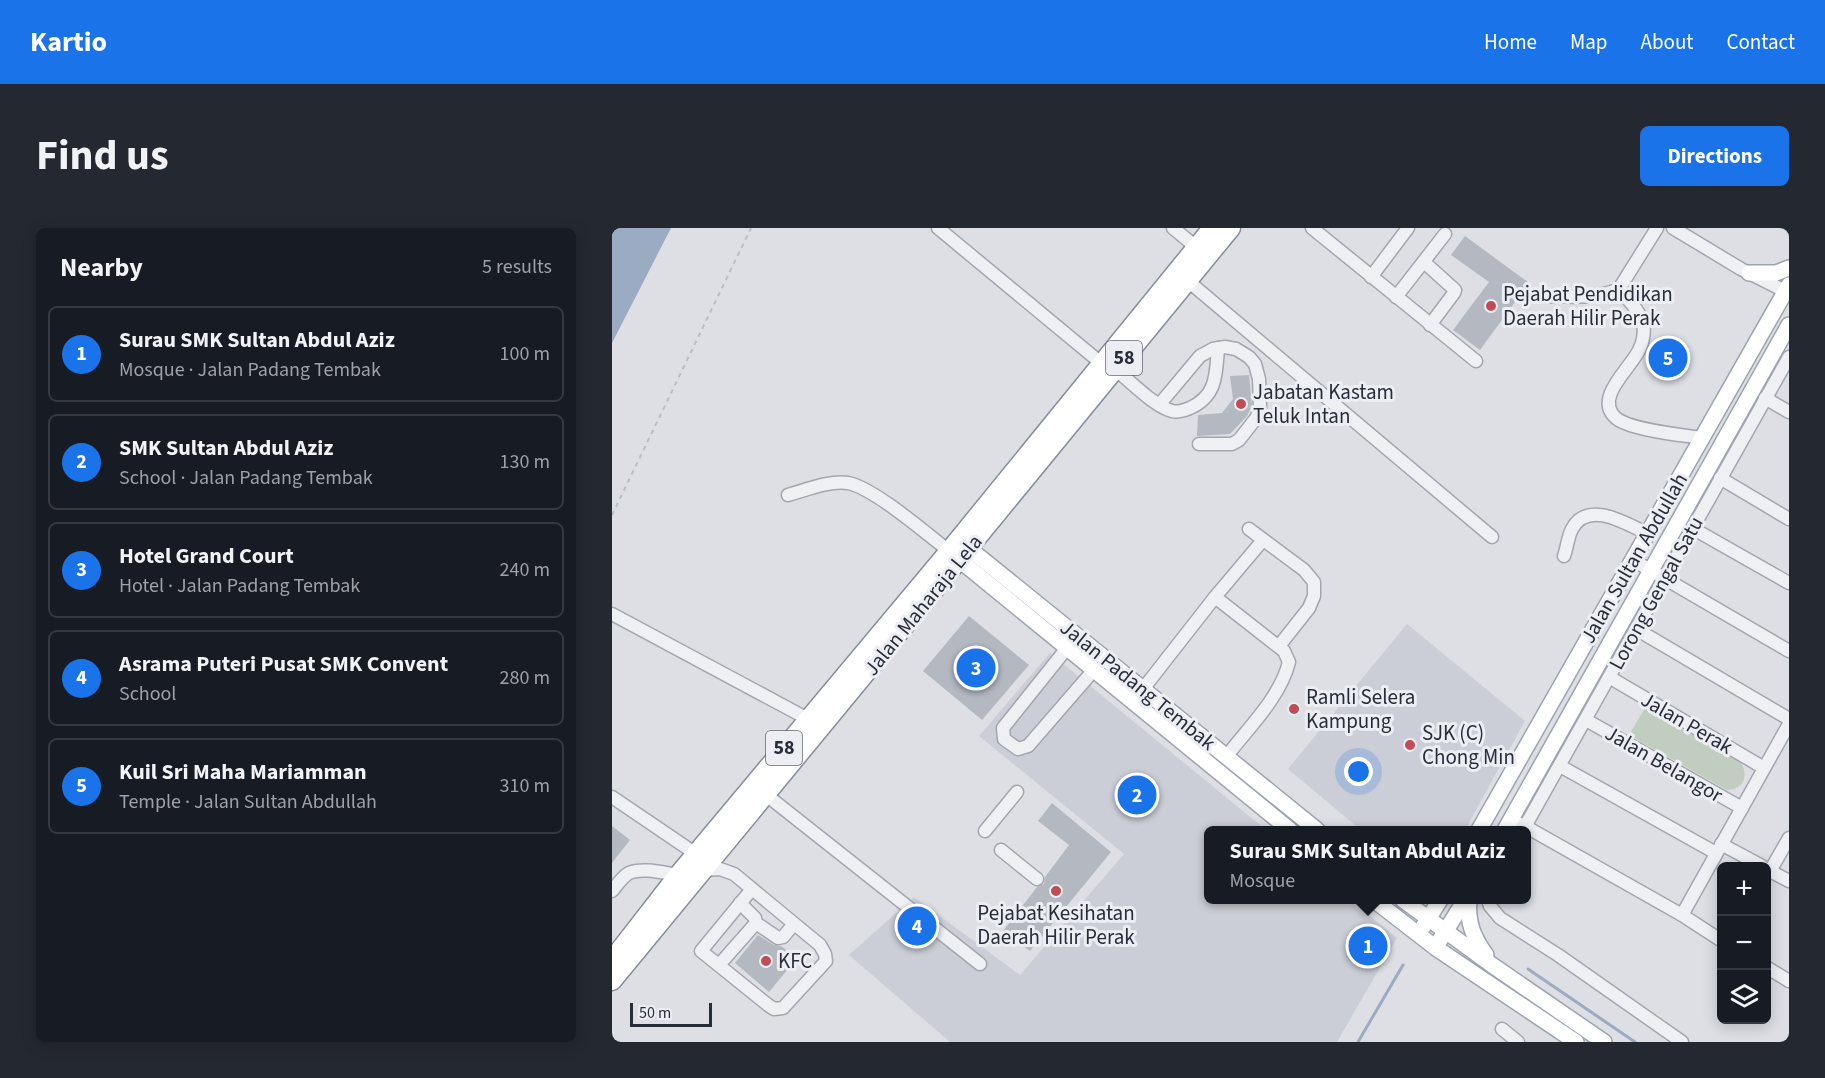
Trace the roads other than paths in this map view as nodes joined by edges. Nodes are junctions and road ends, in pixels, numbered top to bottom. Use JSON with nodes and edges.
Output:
{"nodes":[{"id":1,"x":938,"y":228,"type":"edge"},
{"id":2,"x":1173,"y":228,"type":"edge"},
{"id":3,"x":1212,"y":228,"type":"edge"},
{"id":4,"x":1231,"y":228,"type":"edge"},
{"id":5,"x":1312,"y":228,"type":"edge"},
{"id":6,"x":1408,"y":228,"type":"edge"},
{"id":7,"x":1657,"y":228,"type":"edge"},
{"id":8,"x":1673,"y":228,"type":"edge"},
{"id":9,"x":1445,"y":234,"type":"dead end"},
{"id":10,"x":1197,"y":247,"type":"junction"},
{"id":11,"x":1424,"y":262,"type":"junction"},
{"id":12,"x":1789,"y":268,"type":"edge"},
{"id":13,"x":1749,"y":273,"type":"junction"},
{"id":14,"x":1371,"y":277,"type":"junction"},
{"id":15,"x":1188,"y":281,"type":"junction"},
{"id":16,"x":1619,"y":289,"type":"junction"},
{"id":17,"x":1788,"y":290,"type":"edge"},
{"id":18,"x":1540,"y":296,"type":"dead end"},
{"id":19,"x":1396,"y":297,"type":"junction"},
{"id":20,"x":1430,"y":325,"type":"junction"},
{"id":21,"x":1788,"y":329,"type":"edge"},
{"id":22,"x":1218,"y":348,"type":"junction"},
{"id":23,"x":1789,"y":357,"type":"edge"},
{"id":24,"x":1476,"y":362,"type":"dead end"},
{"id":25,"x":1108,"y":366,"type":"junction"},
{"id":26,"x":1765,"y":398,"type":"junction"},
{"id":27,"x":1159,"y":405,"type":"junction"},
{"id":28,"x":1789,"y":412,"type":"edge"},
{"id":29,"x":1702,"y":438,"type":"junction"},
{"id":30,"x":1199,"y":444,"type":"dead end"},
{"id":31,"x":1720,"y":478,"type":"junction"},
{"id":32,"x":788,"y":495,"type":"dead end"},
{"id":33,"x":1789,"y":519,"type":"edge"},
{"id":34,"x":1692,"y":528,"type":"junction"},
{"id":35,"x":1249,"y":529,"type":"dead end"},
{"id":36,"x":1648,"y":534,"type":"junction"},
{"id":37,"x":1492,"y":537,"type":"dead end"},
{"id":38,"x":1263,"y":540,"type":"junction"},
{"id":39,"x":959,"y":550,"type":"junction"},
{"id":40,"x":1564,"y":556,"type":"dead end"},
{"id":41,"x":1633,"y":560,"type":"junction"},
{"id":42,"x":1658,"y":573,"type":"junction"},
{"id":43,"x":1789,"y":583,"type":"edge"},
{"id":44,"x":1215,"y":597,"type":"junction"},
{"id":45,"x":612,"y":614,"type":"edge"},
{"id":46,"x":1636,"y":629,"type":"junction"},
{"id":47,"x":1279,"y":646,"type":"junction"},
{"id":48,"x":1067,"y":648,"type":"junction"},
{"id":49,"x":1789,"y":651,"type":"edge"},
{"id":50,"x":1093,"y":671,"type":"junction"},
{"id":51,"x":1609,"y":677,"type":"junction"},
{"id":52,"x":1143,"y":689,"type":"junction"},
{"id":53,"x":808,"y":719,"type":"junction"},
{"id":54,"x":1789,"y":719,"type":"edge"},
{"id":55,"x":1586,"y":720,"type":"junction"},
{"id":56,"x":1789,"y":724,"type":"edge"},
{"id":57,"x":1226,"y":757,"type":"junction"},
{"id":58,"x":1560,"y":766,"type":"junction"},
{"id":59,"x":1764,"y":768,"type":"junction"},
{"id":60,"x":1507,"y":780,"type":"junction"},
{"id":61,"x":1017,"y":792,"type":"dead end"},
{"id":62,"x":765,"y":794,"type":"junction"},
{"id":63,"x":612,"y":797,"type":"edge"},
{"id":64,"x":1742,"y":808,"type":"junction"},
{"id":65,"x":1509,"y":825,"type":"edge"},
{"id":66,"x":1284,"y":826,"type":"edge"},
{"id":67,"x":1311,"y":826,"type":"edge"},
{"id":68,"x":1482,"y":826,"type":"edge"},
{"id":69,"x":1527,"y":826,"type":"edge"},
{"id":70,"x":985,"y":831,"type":"dead end"},
{"id":71,"x":1531,"y":832,"type":"edge"},
{"id":72,"x":1789,"y":838,"type":"edge"},
{"id":73,"x":726,"y":841,"type":"junction"},
{"id":74,"x":1719,"y":849,"type":"junction"},
{"id":75,"x":1001,"y":850,"type":"dead end"},
{"id":76,"x":700,"y":862,"type":"junction"},
{"id":77,"x":1750,"y":862,"type":"edge"},
{"id":78,"x":1771,"y":862,"type":"edge"},
{"id":79,"x":1771,"y":872,"type":"edge"},
{"id":80,"x":734,"y":874,"type":"junction"},
{"id":81,"x":678,"y":875,"type":"junction"},
{"id":82,"x":1037,"y":879,"type":"dead end"},
{"id":83,"x":1789,"y":881,"type":"edge"},
{"id":84,"x":752,"y":889,"type":"junction"},
{"id":85,"x":612,"y":891,"type":"edge"},
{"id":86,"x":740,"y":903,"type":"junction"},
{"id":87,"x":1379,"y":904,"type":"edge"},
{"id":88,"x":1408,"y":904,"type":"edge"},
{"id":89,"x":1437,"y":904,"type":"edge"},
{"id":90,"x":1464,"y":904,"type":"edge"},
{"id":91,"x":1467,"y":904,"type":"edge"},
{"id":92,"x":1489,"y":904,"type":"edge"},
{"id":93,"x":1682,"y":915,"type":"junction"},
{"id":94,"x":1428,"y":919,"type":"junction"},
{"id":95,"x":756,"y":923,"type":"junction"},
{"id":96,"x":794,"y":924,"type":"junction"},
{"id":97,"x":1446,"y":931,"type":"junction"},
{"id":98,"x":1418,"y":935,"type":"junction"},
{"id":99,"x":1717,"y":938,"type":"edge"},
{"id":100,"x":1436,"y":948,"type":"junction"},
{"id":101,"x":612,"y":960,"type":"edge"},
{"id":102,"x":980,"y":964,"type":"dead end"},
{"id":103,"x":719,"y":965,"type":"junction"},
{"id":104,"x":1492,"y":965,"type":"junction"},
{"id":105,"x":1771,"y":970,"type":"edge"},
{"id":106,"x":612,"y":981,"type":"edge"},
{"id":107,"x":1789,"y":981,"type":"edge"},
{"id":108,"x":1502,"y":1029,"type":"dead end"},
{"id":109,"x":1601,"y":1041,"type":"edge"},
{"id":110,"x":1518,"y":1042,"type":"edge"},
{"id":111,"x":1576,"y":1042,"type":"edge"},
{"id":112,"x":1682,"y":1042,"type":"edge"}],
"edges":[{"from":1,"to":25,"type":"street"},
{"from":2,"to":10,"type":"street"},
{"from":3,"to":10,"type":"highway","name":"Jalan Maharaja Lela","number":"58"},
{"from":4,"to":15,"type":"highway","name":"Jalan Maharaja Lela","number":"58"},
{"from":5,"to":14,"type":"street"},
{"from":6,"to":14,"type":"street"},
{"from":7,"to":16,"type":"street"},
{"from":8,"to":13,"type":"street"},
{"from":9,"to":11,"type":"street"},
{"from":10,"to":25,"type":"highway","name":"Jalan Maharaja Lela","number":"58"},
{"from":11,"to":19,"type":"street"},
{"from":11,"to":20,"type":"street"},
{"from":12,"to":13,"type":"main road"},
{"from":13,"to":17,"type":"street"},
{"from":14,"to":19,"type":"street"},
{"from":15,"to":25,"type":"highway","name":"Jalan Maharaja Lela","number":"58"},
{"from":15,"to":37,"type":"street"},
{"from":16,"to":18,"type":"street"},
{"from":16,"to":29,"type":"street"},
{"from":17,"to":29,"type":"main road","name":"Jalan Sultan Abdullah"},
{"from":19,"to":20,"type":"street"},
{"from":20,"to":24,"type":"street"},
{"from":21,"to":42,"type":"main road","name":"Jalan Sultan Abdullah"},
{"from":22,"to":27,"type":"street"},
{"from":22,"to":27,"type":"street"},
{"from":22,"to":30,"type":"street"},
{"from":23,"to":26,"type":"street","name":"Lorong Gengal Satu"},
{"from":25,"to":27,"type":"street"},
{"from":25,"to":39,"type":"highway","name":"Jalan Maharaja Lela","number":"58"},
{"from":26,"to":28,"type":"street"},
{"from":26,"to":31,"type":"street","name":"Lorong Gengal Satu"},
{"from":29,"to":36,"type":"main road","name":"Jalan Sultan Abdullah"},
{"from":31,"to":33,"type":"street"},
{"from":31,"to":34,"type":"street","name":"Lorong Gengal Satu"},
{"from":32,"to":39,"type":"street"},
{"from":34,"to":42,"type":"street","name":"Lorong Gengal Satu"},
{"from":34,"to":43,"type":"street"},
{"from":35,"to":38,"type":"street"},
{"from":36,"to":40,"type":"street"},
{"from":36,"to":41,"type":"main road","name":"Jalan Sultan Abdullah"},
{"from":38,"to":44,"type":"street"},
{"from":38,"to":47,"type":"street"},
{"from":39,"to":48,"type":"main road","name":"Jalan Padang Tembak"},
{"from":39,"to":52,"type":"main road","name":"Jalan Padang Tembak"},
{"from":39,"to":53,"type":"highway","name":"Jalan Maharaja Lela","number":"58"},
{"from":39,"to":62,"type":"highway","name":"Jalan Maharaja Lela","number":"58"},
{"from":41,"to":42,"type":"street"},
{"from":41,"to":60,"type":"main road","name":"Jalan Sultan Abdullah"},
{"from":42,"to":46,"type":"street","name":"Lorong Gengal Satu"},
{"from":42,"to":49,"type":"street"},
{"from":42,"to":65,"type":"main road","name":"Jalan Sultan Abdullah"},
{"from":44,"to":47,"type":"street"},
{"from":44,"to":52,"type":"street"},
{"from":45,"to":53,"type":"street"},
{"from":46,"to":51,"type":"street","name":"Lorong Gengal Satu"},
{"from":46,"to":54,"type":"street"},
{"from":47,"to":57,"type":"street"},
{"from":48,"to":50,"type":"main road","name":"Jalan Padang Tembak"},
{"from":48,"to":50,"type":"street"},
{"from":50,"to":66,"type":"main road","name":"Jalan Padang Tembak"},
{"from":51,"to":55,"type":"street","name":"Lorong Gengal Satu"},
{"from":51,"to":59,"type":"street","name":"Jalan Perak"},
{"from":52,"to":57,"type":"main road","name":"Jalan Padang Tembak"},
{"from":53,"to":76,"type":"highway","name":"Jalan Maharaja Lela","number":"58"},
{"from":55,"to":58,"type":"street","name":"Lorong Gengal Satu"},
{"from":55,"to":64,"type":"street","name":"Jalan Belangor"},
{"from":56,"to":59,"type":"street"},
{"from":57,"to":67,"type":"main road","name":"Jalan Padang Tembak"},
{"from":58,"to":69,"type":"street","name":"Lorong Gengal Satu"},
{"from":58,"to":74,"type":"street"},
{"from":59,"to":64,"type":"street"},
{"from":60,"to":65,"type":"main road"},
{"from":60,"to":68,"type":"main road","name":"Jalan Sultan Abdullah"},
{"from":61,"to":70,"type":"street"},
{"from":62,"to":73,"type":"highway","name":"Jalan Maharaja Lela","number":"58"},
{"from":62,"to":102,"type":"street"},
{"from":63,"to":76,"type":"street"},
{"from":64,"to":74,"type":"street"},
{"from":71,"to":93,"type":"street"},
{"from":72,"to":78,"type":"street"},
{"from":73,"to":76,"type":"highway","name":"Jalan Maharaja Lela","number":"58"},
{"from":73,"to":80,"type":"street"},
{"from":74,"to":77,"type":"street"},
{"from":74,"to":93,"type":"street"},
{"from":75,"to":82,"type":"street"},
{"from":76,"to":80,"type":"street"},
{"from":76,"to":81,"type":"highway","name":"Jalan Maharaja Lela","number":"58"},
{"from":76,"to":106,"type":"highway","name":"Jalan Maharaja Lela","number":"58"},
{"from":79,"to":83,"type":"street"},
{"from":80,"to":84,"type":"street"},
{"from":81,"to":85,"type":"street"},
{"from":81,"to":101,"type":"highway","name":"Jalan Maharaja Lela","number":"58"},
{"from":84,"to":86,"type":"street"},
{"from":84,"to":96,"type":"street"},
{"from":86,"to":95,"type":"street"},
{"from":86,"to":103,"type":"street"},
{"from":87,"to":98,"type":"main road"},
{"from":88,"to":94,"type":"main road"},
{"from":89,"to":94,"type":"main road"},
{"from":90,"to":97,"type":"main road"},
{"from":91,"to":104,"type":"main road"},
{"from":92,"to":112,"type":"street"},
{"from":93,"to":99,"type":"street"},
{"from":94,"to":97,"type":"main road"},
{"from":94,"to":98,"type":"main road"},
{"from":95,"to":96,"type":"street"},
{"from":95,"to":103,"type":"street"},
{"from":96,"to":103,"type":"street"},
{"from":97,"to":100,"type":"main road"},
{"from":97,"to":104,"type":"main road"},
{"from":98,"to":100,"type":"main road"},
{"from":100,"to":111,"type":"main road"},
{"from":104,"to":109,"type":"main road"},
{"from":105,"to":107,"type":"street"},
{"from":108,"to":110,"type":"street"}]}
